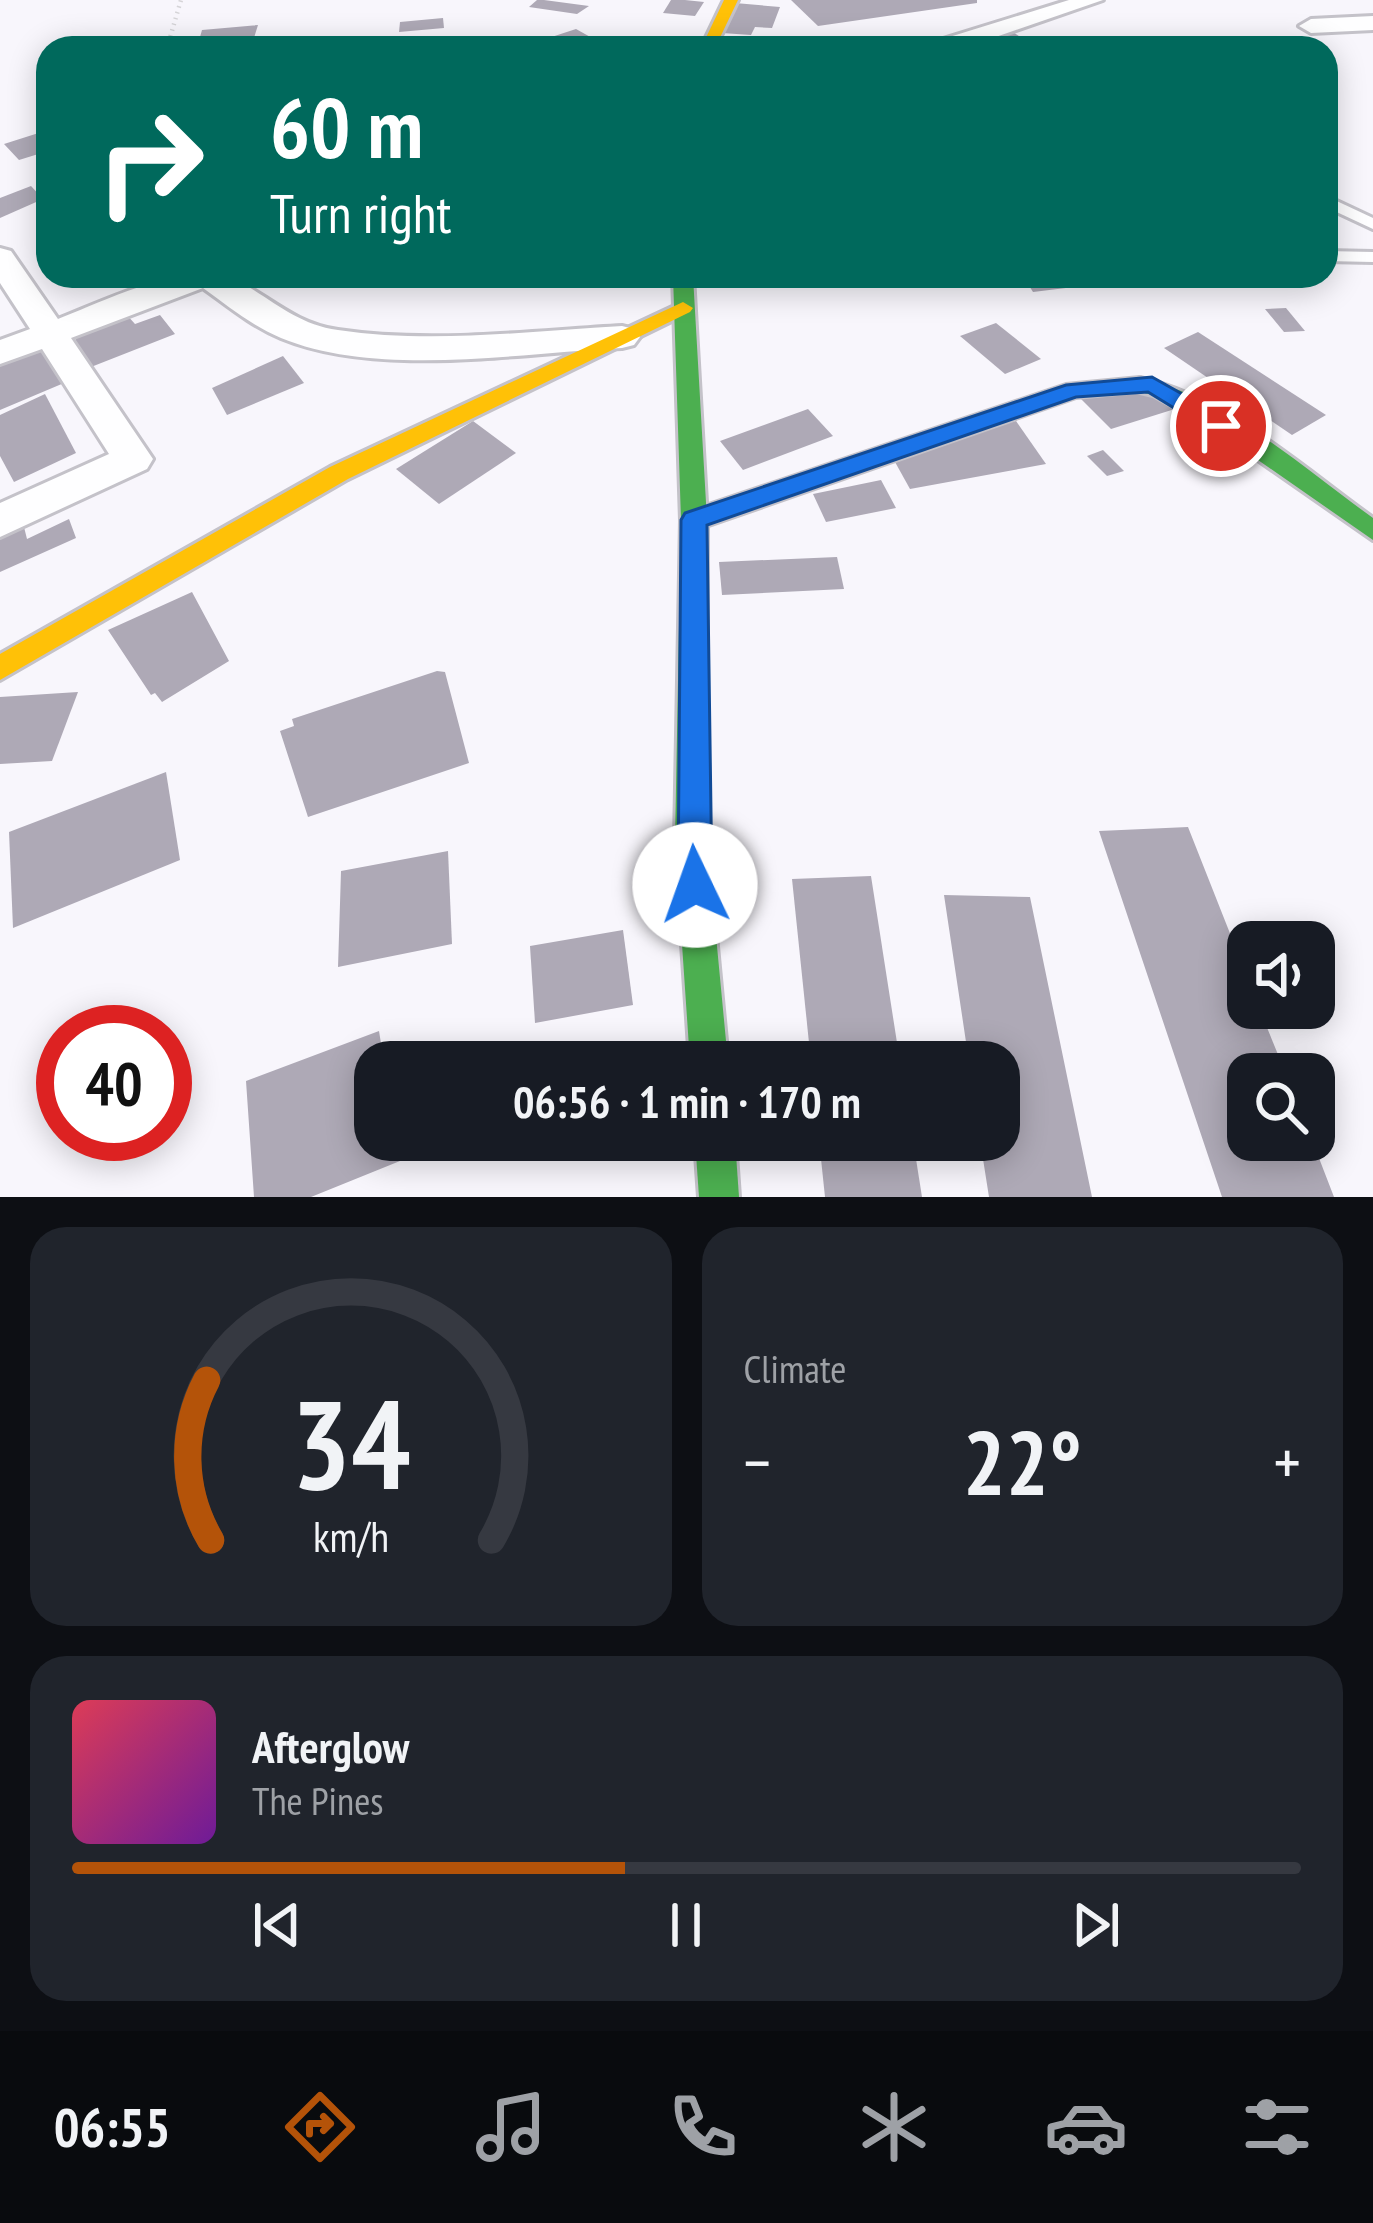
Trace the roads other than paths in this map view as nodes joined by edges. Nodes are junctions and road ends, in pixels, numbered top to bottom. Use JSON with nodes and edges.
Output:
{"nodes":[{"id":1,"x":731,"y":0,"type":"edge"},
{"id":2,"x":1092,"y":0,"type":"edge"},
{"id":3,"x":1373,"y":23,"type":"edge"},
{"id":4,"x":1311,"y":26,"type":"dead end"},
{"id":5,"x":714,"y":36,"type":"edge"},
{"id":6,"x":977,"y":36,"type":"edge"},
{"id":7,"x":1338,"y":207,"type":"edge"},
{"id":8,"x":1373,"y":224,"type":"edge"},
{"id":9,"x":1338,"y":256,"type":"edge"},
{"id":10,"x":1373,"y":257,"type":"edge"},
{"id":11,"x":0,"y":258,"type":"edge"},
{"id":12,"x":174,"y":288,"type":"edge"},
{"id":13,"x":223,"y":288,"type":"edge"},
{"id":14,"x":683,"y":288,"type":"edge"},
{"id":15,"x":682,"y":308,"type":"junction"},
{"id":16,"x":54,"y":333,"type":"junction"},
{"id":17,"x":622,"y":337,"type":"junction"},
{"id":18,"x":0,"y":353,"type":"edge"},
{"id":19,"x":694,"y":520,"type":"junction"},
{"id":20,"x":0,"y":521,"type":"edge"},
{"id":21,"x":1373,"y":530,"type":"edge"},
{"id":22,"x":0,"y":668,"type":"edge"},
{"id":23,"x":707,"y":1041,"type":"edge"},
{"id":24,"x":716,"y":1161,"type":"edge"},
{"id":25,"x":719,"y":1197,"type":"edge"}],
"edges":[{"from":1,"to":5,"type":"street"},
{"from":2,"to":6,"type":"street"},
{"from":3,"to":4,"type":"street"},
{"from":7,"to":8,"type":"lane"},
{"from":9,"to":10,"type":"lane"},
{"from":11,"to":16,"type":"street"},
{"from":12,"to":16,"type":"street"},
{"from":13,"to":17,"type":"street"},
{"from":14,"to":15,"type":"street"},
{"from":15,"to":17,"type":"street"},
{"from":15,"to":19,"type":"street"},
{"from":16,"to":18,"type":"street"},
{"from":16,"to":20,"type":"street"},
{"from":17,"to":22,"type":"street"},
{"from":19,"to":21,"type":"street"},
{"from":19,"to":23,"type":"street"},
{"from":24,"to":25,"type":"street"}]}
